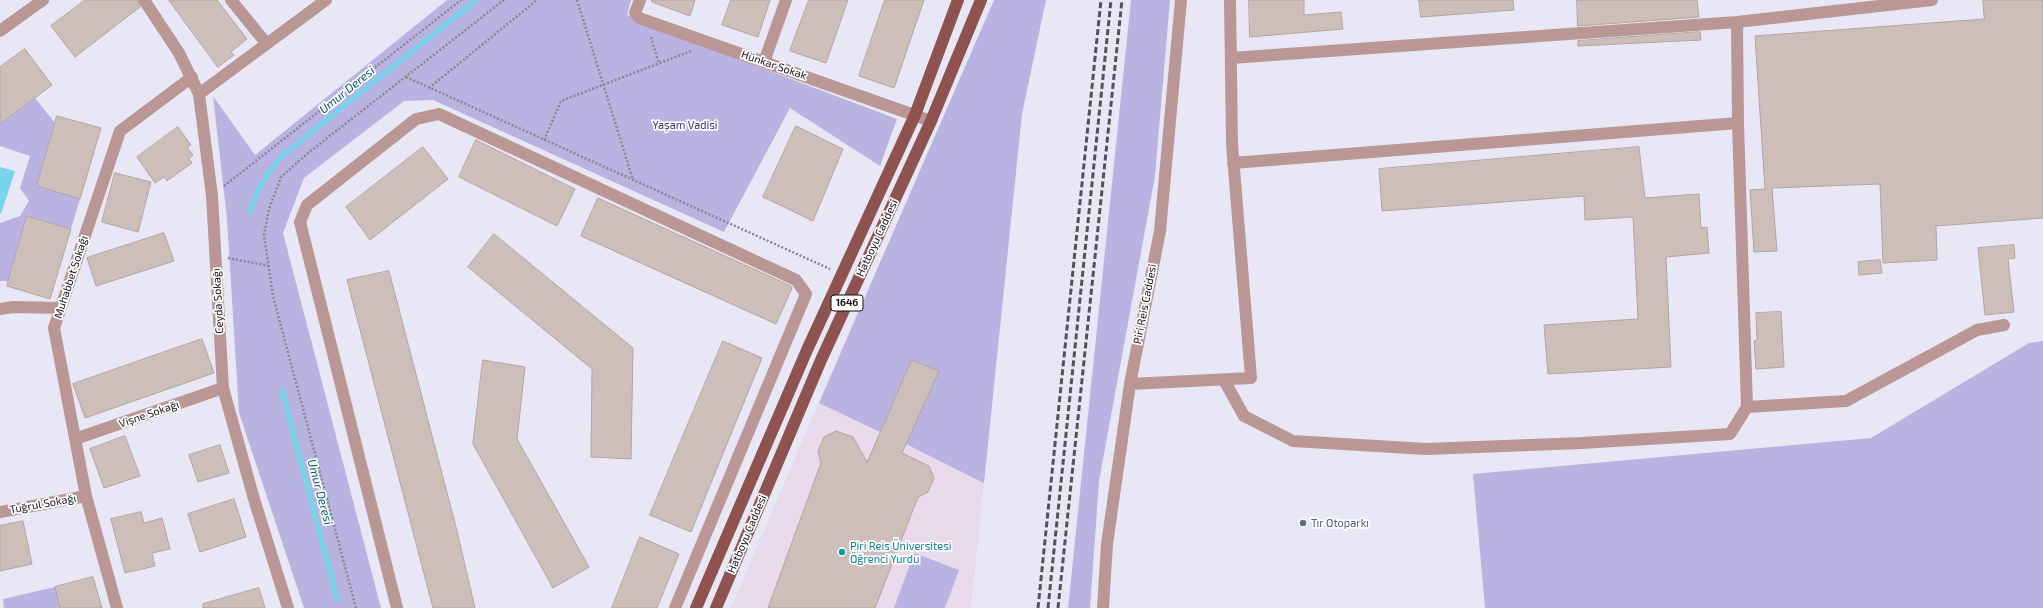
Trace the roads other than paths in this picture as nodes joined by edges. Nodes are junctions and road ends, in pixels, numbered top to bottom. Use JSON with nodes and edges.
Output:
{"nodes":[{"id":1,"x":43,"y":0,"type":"edge"},
{"id":2,"x":144,"y":0,"type":"edge"},
{"id":3,"x":231,"y":0,"type":"edge"},
{"id":4,"x":326,"y":0,"type":"edge"},
{"id":5,"x":640,"y":0,"type":"edge"},
{"id":6,"x":786,"y":0,"type":"edge"},
{"id":7,"x":958,"y":0,"type":"edge"},
{"id":8,"x":982,"y":0,"type":"edge"},
{"id":9,"x":1181,"y":0,"type":"edge"},
{"id":10,"x":1230,"y":0,"type":"edge"},
{"id":11,"x":1932,"y":0,"type":"edge"},
{"id":12,"x":1737,"y":22,"type":"junction"},
{"id":13,"x":0,"y":31,"type":"edge"},
{"id":14,"x":266,"y":43,"type":"junction"},
{"id":15,"x":1231,"y":58,"type":"junction"},
{"id":16,"x":764,"y":62,"type":"junction"},
{"id":17,"x":192,"y":77,"type":"junction"},
{"id":18,"x":199,"y":94,"type":"junction"},
{"id":19,"x":915,"y":115,"type":"junction"},
{"id":20,"x":931,"y":121,"type":"junction"},
{"id":21,"x":1738,"y":123,"type":"junction"},
{"id":22,"x":1234,"y":163,"type":"junction"},
{"id":23,"x":61,"y":308,"type":"junction"},
{"id":24,"x":0,"y":310,"type":"edge"},
{"id":25,"x":2004,"y":325,"type":"dead end"},
{"id":26,"x":1224,"y":380,"type":"junction"},
{"id":27,"x":1130,"y":384,"type":"junction"},
{"id":28,"x":223,"y":388,"type":"junction"},
{"id":29,"x":1747,"y":407,"type":"junction"},
{"id":30,"x":75,"y":439,"type":"junction"},
{"id":31,"x":86,"y":496,"type":"junction"},
{"id":32,"x":0,"y":512,"type":"edge"},
{"id":33,"x":117,"y":608,"type":"edge"},
{"id":34,"x":288,"y":608,"type":"edge"},
{"id":35,"x":397,"y":608,"type":"edge"},
{"id":36,"x":675,"y":608,"type":"edge"},
{"id":37,"x":696,"y":608,"type":"edge"},
{"id":38,"x":716,"y":608,"type":"edge"},
{"id":39,"x":1104,"y":608,"type":"edge"}],
"edges":[{"from":1,"to":13,"type":"street"},
{"from":2,"to":17,"type":"street","name":"Ceyda Sokağı"},
{"from":3,"to":14,"type":"street"},
{"from":4,"to":14,"type":"street"},
{"from":5,"to":16,"type":"street","name":"Hünkar Sokak"},
{"from":6,"to":16,"type":"street"},
{"from":7,"to":19,"type":"main road","name":"Hatboyu Caddesi","number":"1646"},
{"from":8,"to":20,"type":"main road","name":"Hatboyu Caddesi","number":"1646"},
{"from":9,"to":27,"type":"street","name":"Piri Reis Caddesi"},
{"from":10,"to":15,"type":"street"},
{"from":11,"to":12,"type":"street"},
{"from":12,"to":15,"type":"street"},
{"from":12,"to":21,"type":"street"},
{"from":14,"to":18,"type":"street"},
{"from":15,"to":22,"type":"street"},
{"from":16,"to":19,"type":"street","name":"Hünkar Sokak"},
{"from":17,"to":18,"type":"street","name":"Ceyda Sokağı"},
{"from":17,"to":23,"type":"street","name":"Muhabbet Sokağı"},
{"from":18,"to":28,"type":"street","name":"Ceyda Sokağı"},
{"from":19,"to":20,"type":"street","name":"Hünkar Sokak"},
{"from":19,"to":37,"type":"main road","name":"Hatboyu Caddesi","number":"1646"},
{"from":20,"to":38,"type":"main road","name":"Hatboyu Caddesi","number":"1646"},
{"from":21,"to":22,"type":"street"},
{"from":21,"to":29,"type":"street"},
{"from":22,"to":26,"type":"street"},
{"from":23,"to":24,"type":"street"},
{"from":23,"to":30,"type":"street","name":"Muhabbet Sokağı"},
{"from":25,"to":29,"type":"street"},
{"from":26,"to":27,"type":"street"},
{"from":26,"to":29,"type":"street"},
{"from":27,"to":39,"type":"street","name":"Piri Reis Caddesi"},
{"from":28,"to":30,"type":"street","name":"Vişne Sokağı"},
{"from":28,"to":34,"type":"street","name":"Ceyda Sokağı"},
{"from":30,"to":31,"type":"street","name":"Muhabbet Sokağı"},
{"from":31,"to":32,"type":"street","name":"Tuğrul Sokağı"},
{"from":31,"to":33,"type":"street","name":"Muhabbet Sokağı"},
{"from":35,"to":36,"type":"street"}]}
